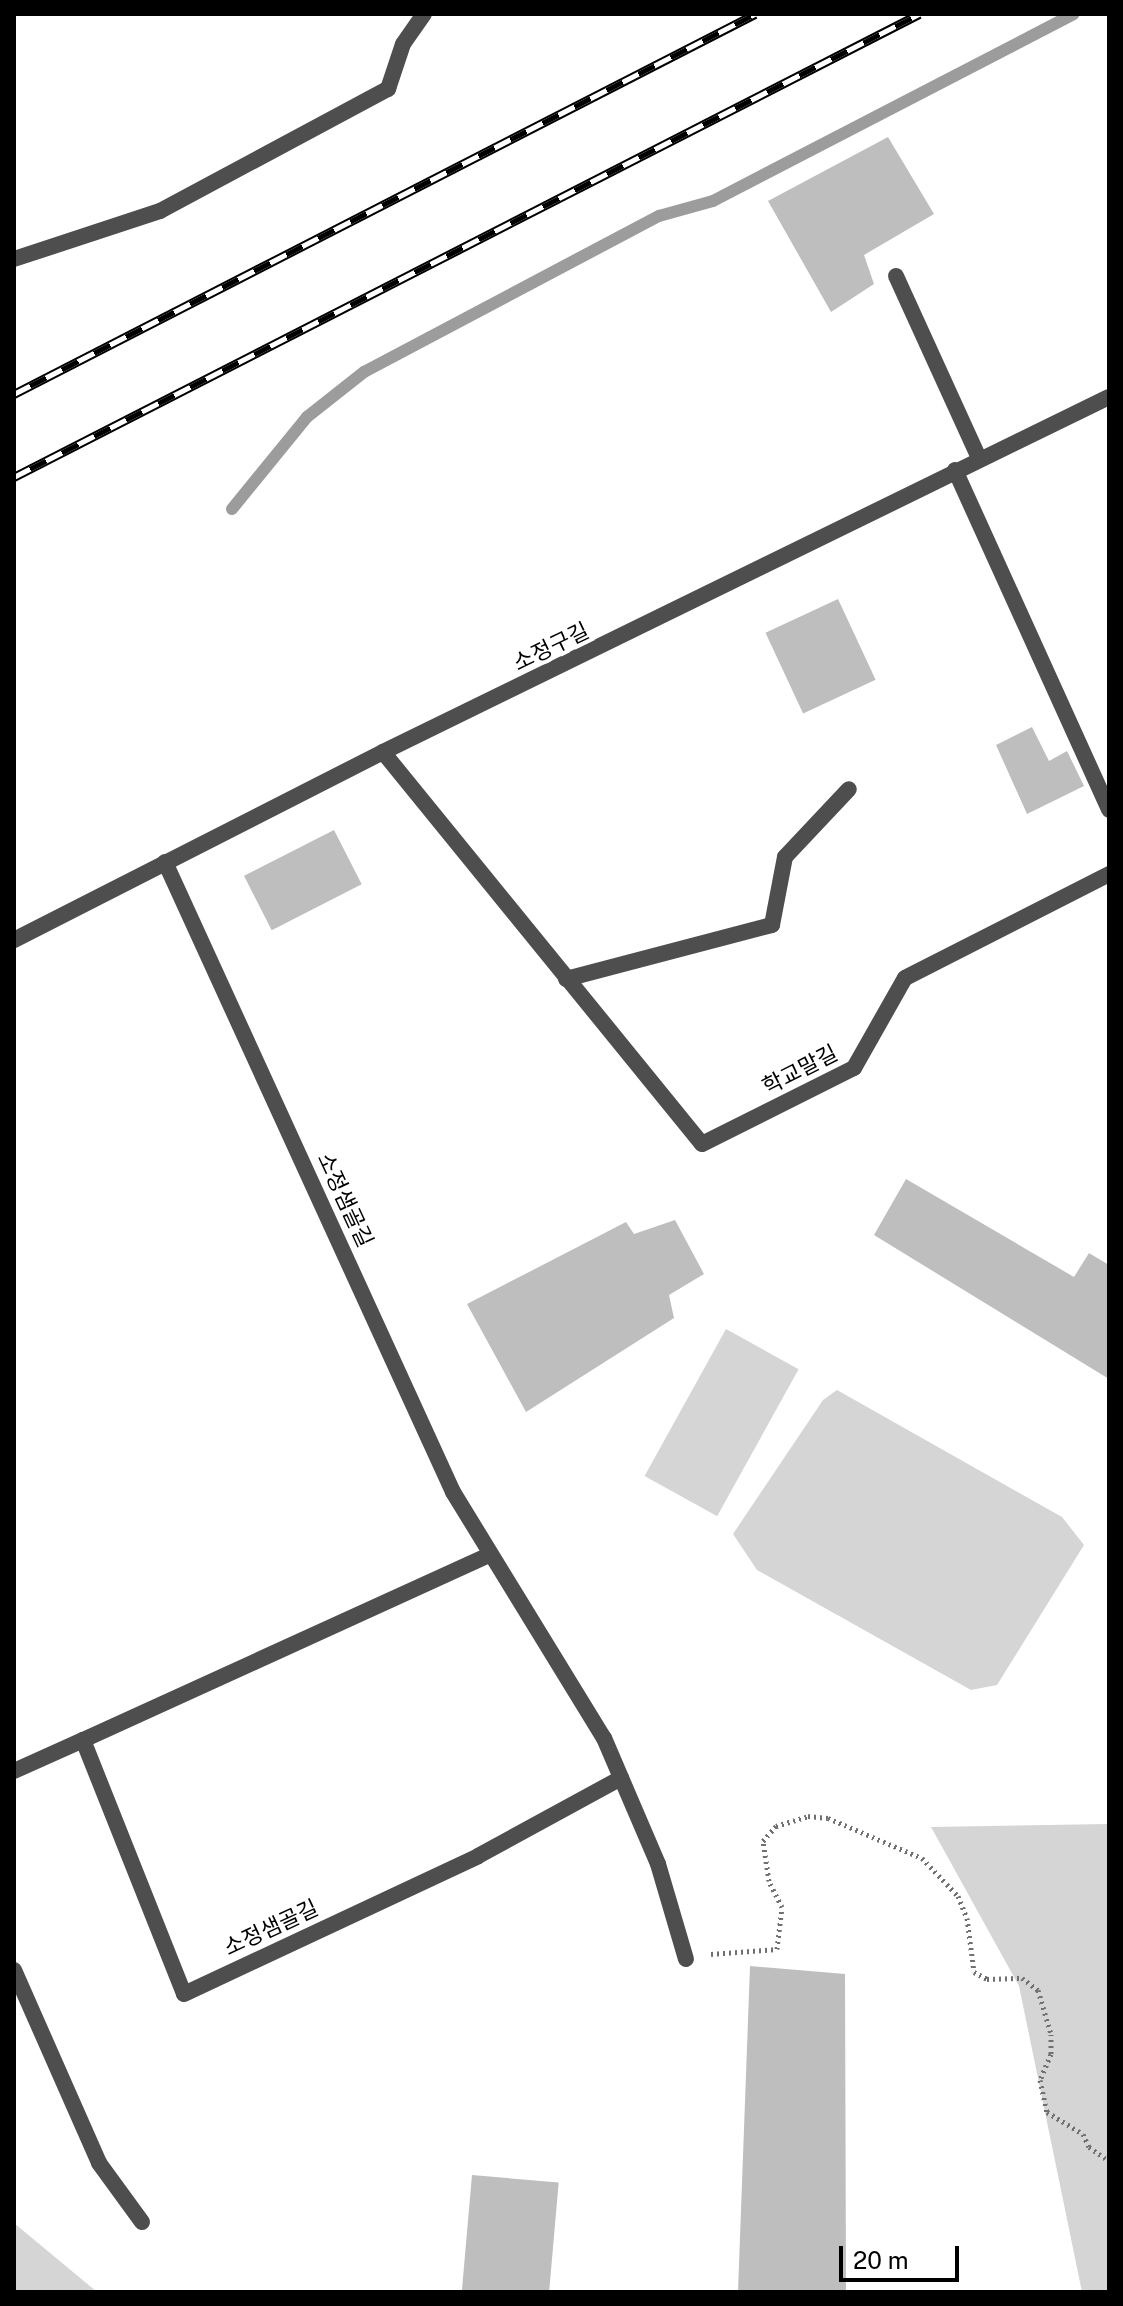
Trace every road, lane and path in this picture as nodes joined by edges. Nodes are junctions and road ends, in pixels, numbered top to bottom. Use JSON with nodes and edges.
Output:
{"nodes":[{"id":1,"x":424,"y":14,"type":"edge"},
{"id":2,"x":14,"y":259,"type":"edge"},
{"id":3,"x":896,"y":276,"type":"dead end"},
{"id":4,"x":1109,"y":397,"type":"edge"},
{"id":5,"x":979,"y":458,"type":"junction"},
{"id":6,"x":955,"y":470,"type":"junction"},
{"id":7,"x":383,"y":752,"type":"junction"},
{"id":8,"x":849,"y":789,"type":"dead end"},
{"id":9,"x":1109,"y":810,"type":"edge"},
{"id":10,"x":165,"y":862,"type":"junction"},
{"id":11,"x":1109,"y":874,"type":"edge"},
{"id":12,"x":14,"y":940,"type":"edge"},
{"id":13,"x":566,"y":979,"type":"junction"},
{"id":14,"x":489,"y":1555,"type":"junction"},
{"id":15,"x":83,"y":1740,"type":"junction"},
{"id":16,"x":14,"y":1771,"type":"edge"},
{"id":17,"x":621,"y":1778,"type":"junction"},
{"id":18,"x":685,"y":1953,"type":"joint"},
{"id":19,"x":14,"y":1970,"type":"edge"},
{"id":20,"x":1109,"y":2161,"type":"edge"},
{"id":21,"x":142,"y":2222,"type":"dead end"}],
"edges":[{"from":1,"to":2,"type":"street"},
{"from":3,"to":5,"type":"street"},
{"from":4,"to":5,"type":"street","name":"소정구길"},
{"from":5,"to":6,"type":"street","name":"소정구길"},
{"from":6,"to":7,"type":"street","name":"소정구길"},
{"from":6,"to":9,"type":"street"},
{"from":7,"to":10,"type":"street","name":"소정구길"},
{"from":7,"to":13,"type":"street","name":"학교말길"},
{"from":8,"to":13,"type":"street"},
{"from":10,"to":12,"type":"street","name":"소정구길"},
{"from":10,"to":14,"type":"street","name":"소정샘골길"},
{"from":11,"to":13,"type":"street","name":"학교말길"},
{"from":14,"to":15,"type":"street"},
{"from":14,"to":17,"type":"street","name":"소정샘골길"},
{"from":15,"to":16,"type":"street"},
{"from":15,"to":17,"type":"street","name":"소정샘골길"},
{"from":17,"to":18,"type":"street","name":"소정샘골길"},
{"from":18,"to":20,"type":"path"},
{"from":19,"to":21,"type":"street"}]}
